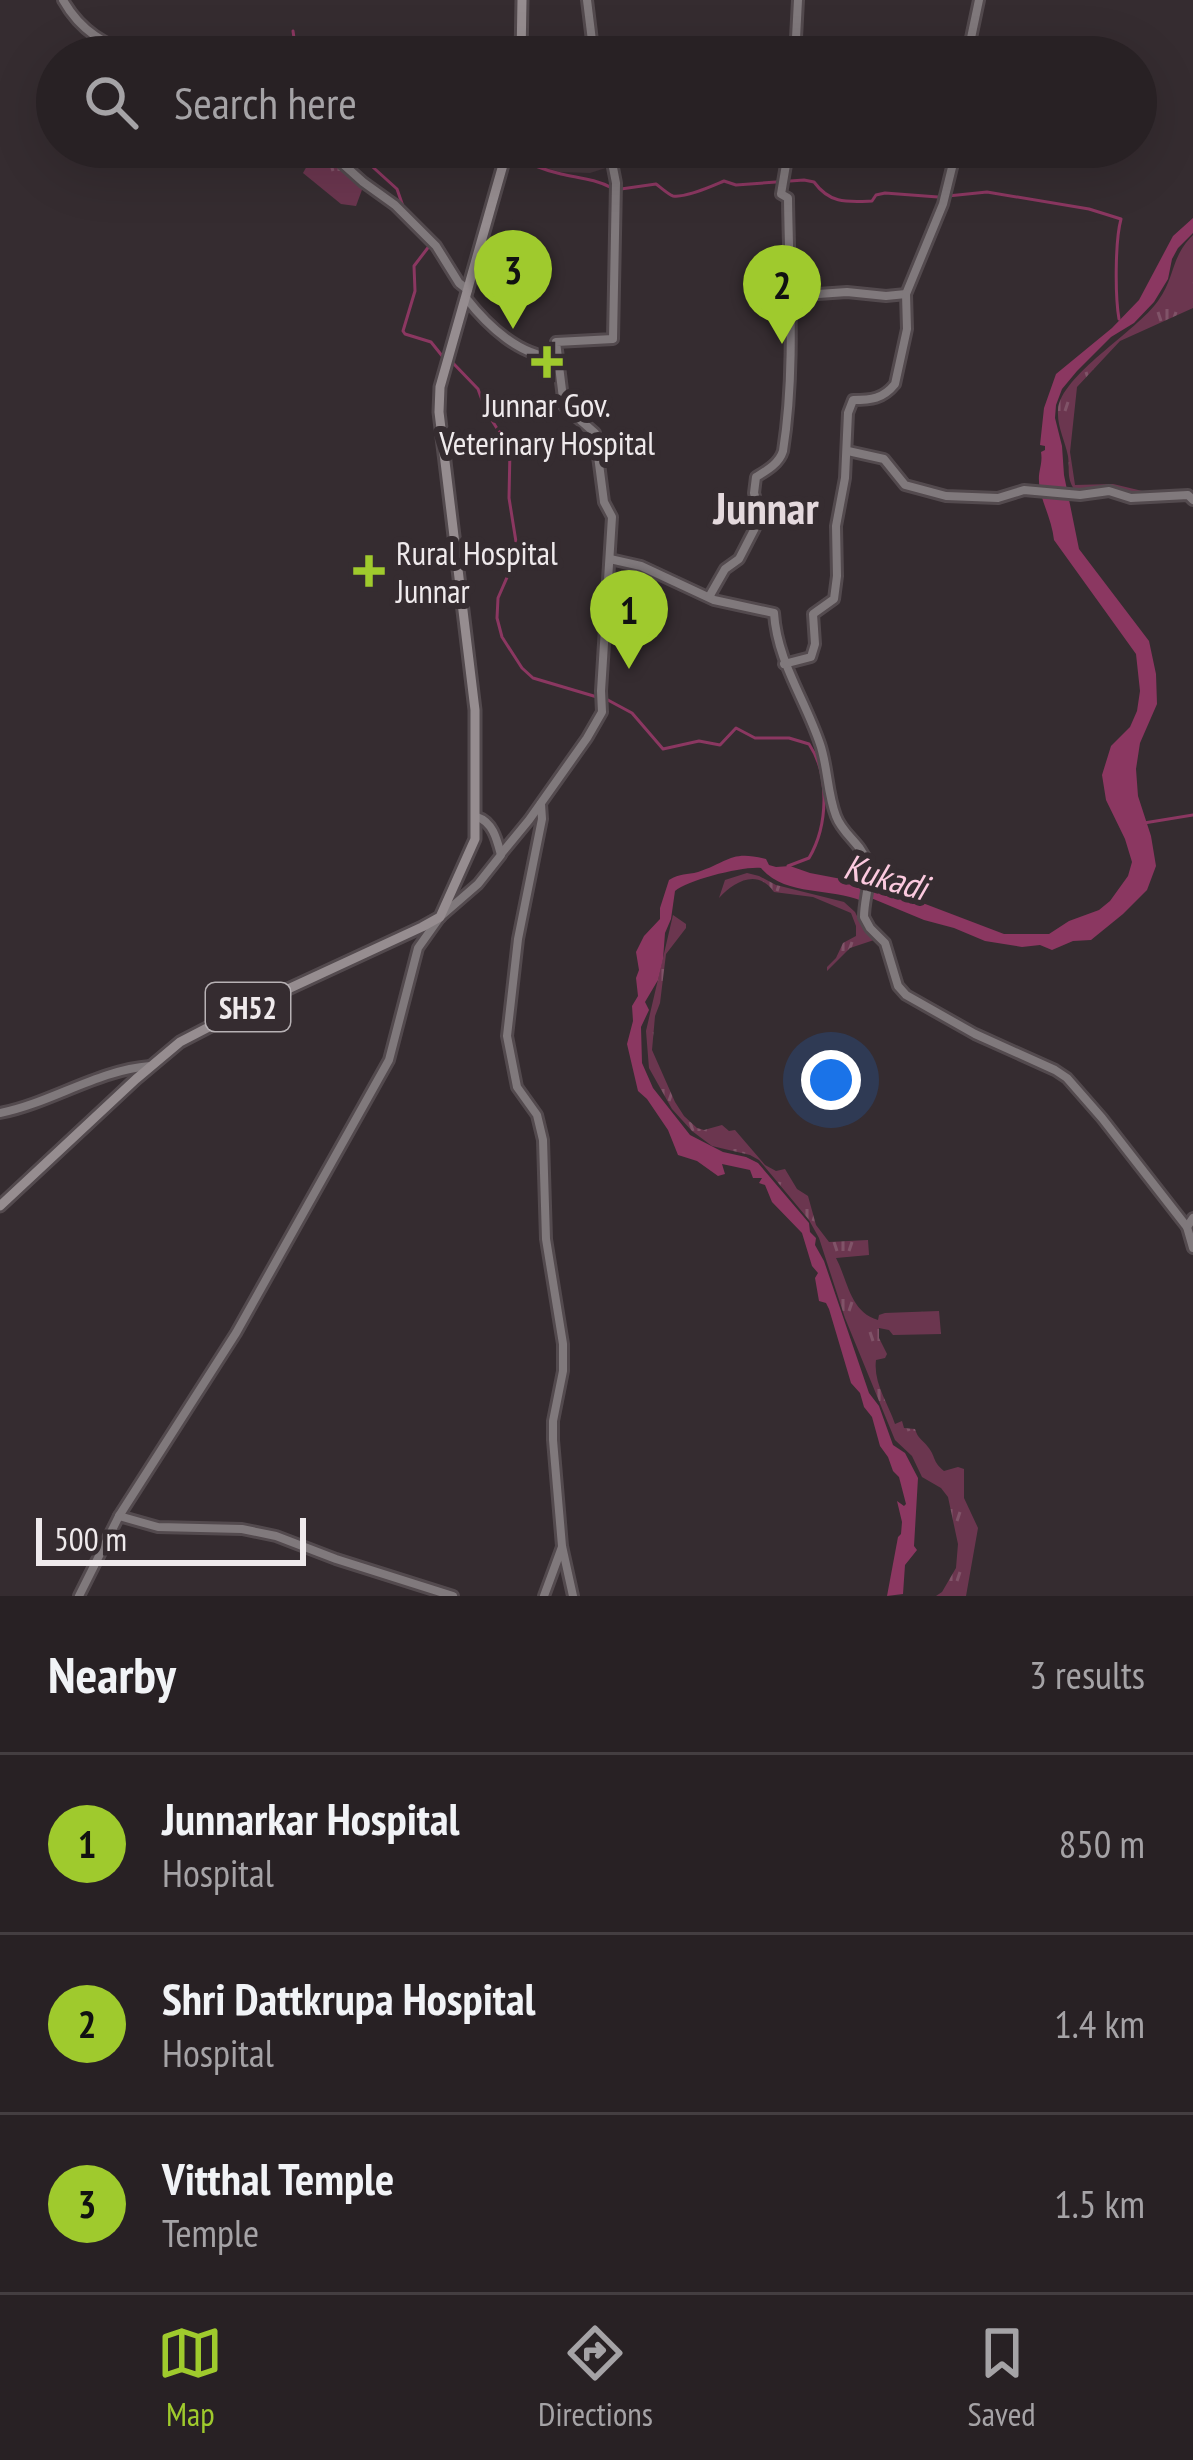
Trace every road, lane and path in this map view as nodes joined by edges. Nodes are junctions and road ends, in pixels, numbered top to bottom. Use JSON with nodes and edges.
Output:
{"nodes":[{"id":1,"x":63,"y":0,"type":"edge"},
{"id":2,"x":522,"y":0,"type":"edge"},
{"id":3,"x":587,"y":0,"type":"edge"},
{"id":4,"x":798,"y":0,"type":"edge"},
{"id":5,"x":979,"y":0,"type":"edge"},
{"id":6,"x":92,"y":36,"type":"edge"},
{"id":7,"x":521,"y":36,"type":"edge"},
{"id":8,"x":591,"y":36,"type":"edge"},
{"id":9,"x":796,"y":36,"type":"edge"},
{"id":10,"x":971,"y":36,"type":"edge"},
{"id":11,"x":347,"y":168,"type":"edge"},
{"id":12,"x":502,"y":168,"type":"edge"},
{"id":13,"x":613,"y":168,"type":"edge"},
{"id":14,"x":785,"y":168,"type":"edge"},
{"id":15,"x":952,"y":168,"type":"edge"},
{"id":16,"x":468,"y":294,"type":"junction"},
{"id":17,"x":906,"y":294,"type":"junction"},
{"id":18,"x":789,"y":296,"type":"junction"},
{"id":19,"x":557,"y":357,"type":"junction"},
{"id":20,"x":848,"y":451,"type":"junction"},
{"id":21,"x":1193,"y":500,"type":"edge"},
{"id":22,"x":610,"y":559,"type":"junction"},
{"id":23,"x":709,"y":597,"type":"junction"},
{"id":24,"x":784,"y":664,"type":"junction"},
{"id":25,"x":541,"y":804,"type":"junction"},
{"id":26,"x":477,"y":817,"type":"junction"},
{"id":27,"x":501,"y":855,"type":"junction"},
{"id":28,"x":440,"y":917,"type":"junction"},
{"id":29,"x":150,"y":1066,"type":"junction"},
{"id":30,"x":0,"y":1113,"type":"edge"},
{"id":31,"x":0,"y":1206,"type":"edge"},
{"id":32,"x":1193,"y":1218,"type":"edge"},
{"id":33,"x":1187,"y":1228,"type":"junction"},
{"id":34,"x":1193,"y":1248,"type":"edge"},
{"id":35,"x":119,"y":1516,"type":"junction"},
{"id":36,"x":562,"y":1546,"type":"junction"},
{"id":37,"x":79,"y":1596,"type":"edge"},
{"id":38,"x":453,"y":1596,"type":"edge"},
{"id":39,"x":544,"y":1596,"type":"edge"},
{"id":40,"x":573,"y":1596,"type":"edge"}],
"edges":[{"from":1,"to":6,"type":"street"},
{"from":2,"to":7,"type":"main road"},
{"from":3,"to":8,"type":"street"},
{"from":4,"to":9,"type":"street"},
{"from":5,"to":10,"type":"street"},
{"from":11,"to":16,"type":"street"},
{"from":12,"to":16,"type":"main road"},
{"from":13,"to":19,"type":"street"},
{"from":14,"to":18,"type":"street"},
{"from":15,"to":17,"type":"street"},
{"from":16,"to":19,"type":"street"},
{"from":16,"to":26,"type":"main road"},
{"from":17,"to":18,"type":"street"},
{"from":17,"to":20,"type":"street"},
{"from":18,"to":23,"type":"street"},
{"from":19,"to":22,"type":"street"},
{"from":20,"to":21,"type":"street"},
{"from":20,"to":24,"type":"street"},
{"from":22,"to":23,"type":"street"},
{"from":22,"to":25,"type":"street"},
{"from":23,"to":24,"type":"street"},
{"from":24,"to":33,"type":"street"},
{"from":25,"to":27,"type":"street"},
{"from":25,"to":36,"type":"street"},
{"from":26,"to":27,"type":"street"},
{"from":26,"to":28,"type":"main road"},
{"from":27,"to":28,"type":"street"},
{"from":28,"to":29,"type":"main road","number":"SH52"},
{"from":28,"to":35,"type":"street"},
{"from":29,"to":30,"type":"street"},
{"from":29,"to":31,"type":"main road","number":"SH52"},
{"from":32,"to":33,"type":"street"},
{"from":33,"to":34,"type":"street"},
{"from":35,"to":37,"type":"street"},
{"from":35,"to":38,"type":"street"},
{"from":36,"to":39,"type":"street"},
{"from":36,"to":40,"type":"street"}]}
